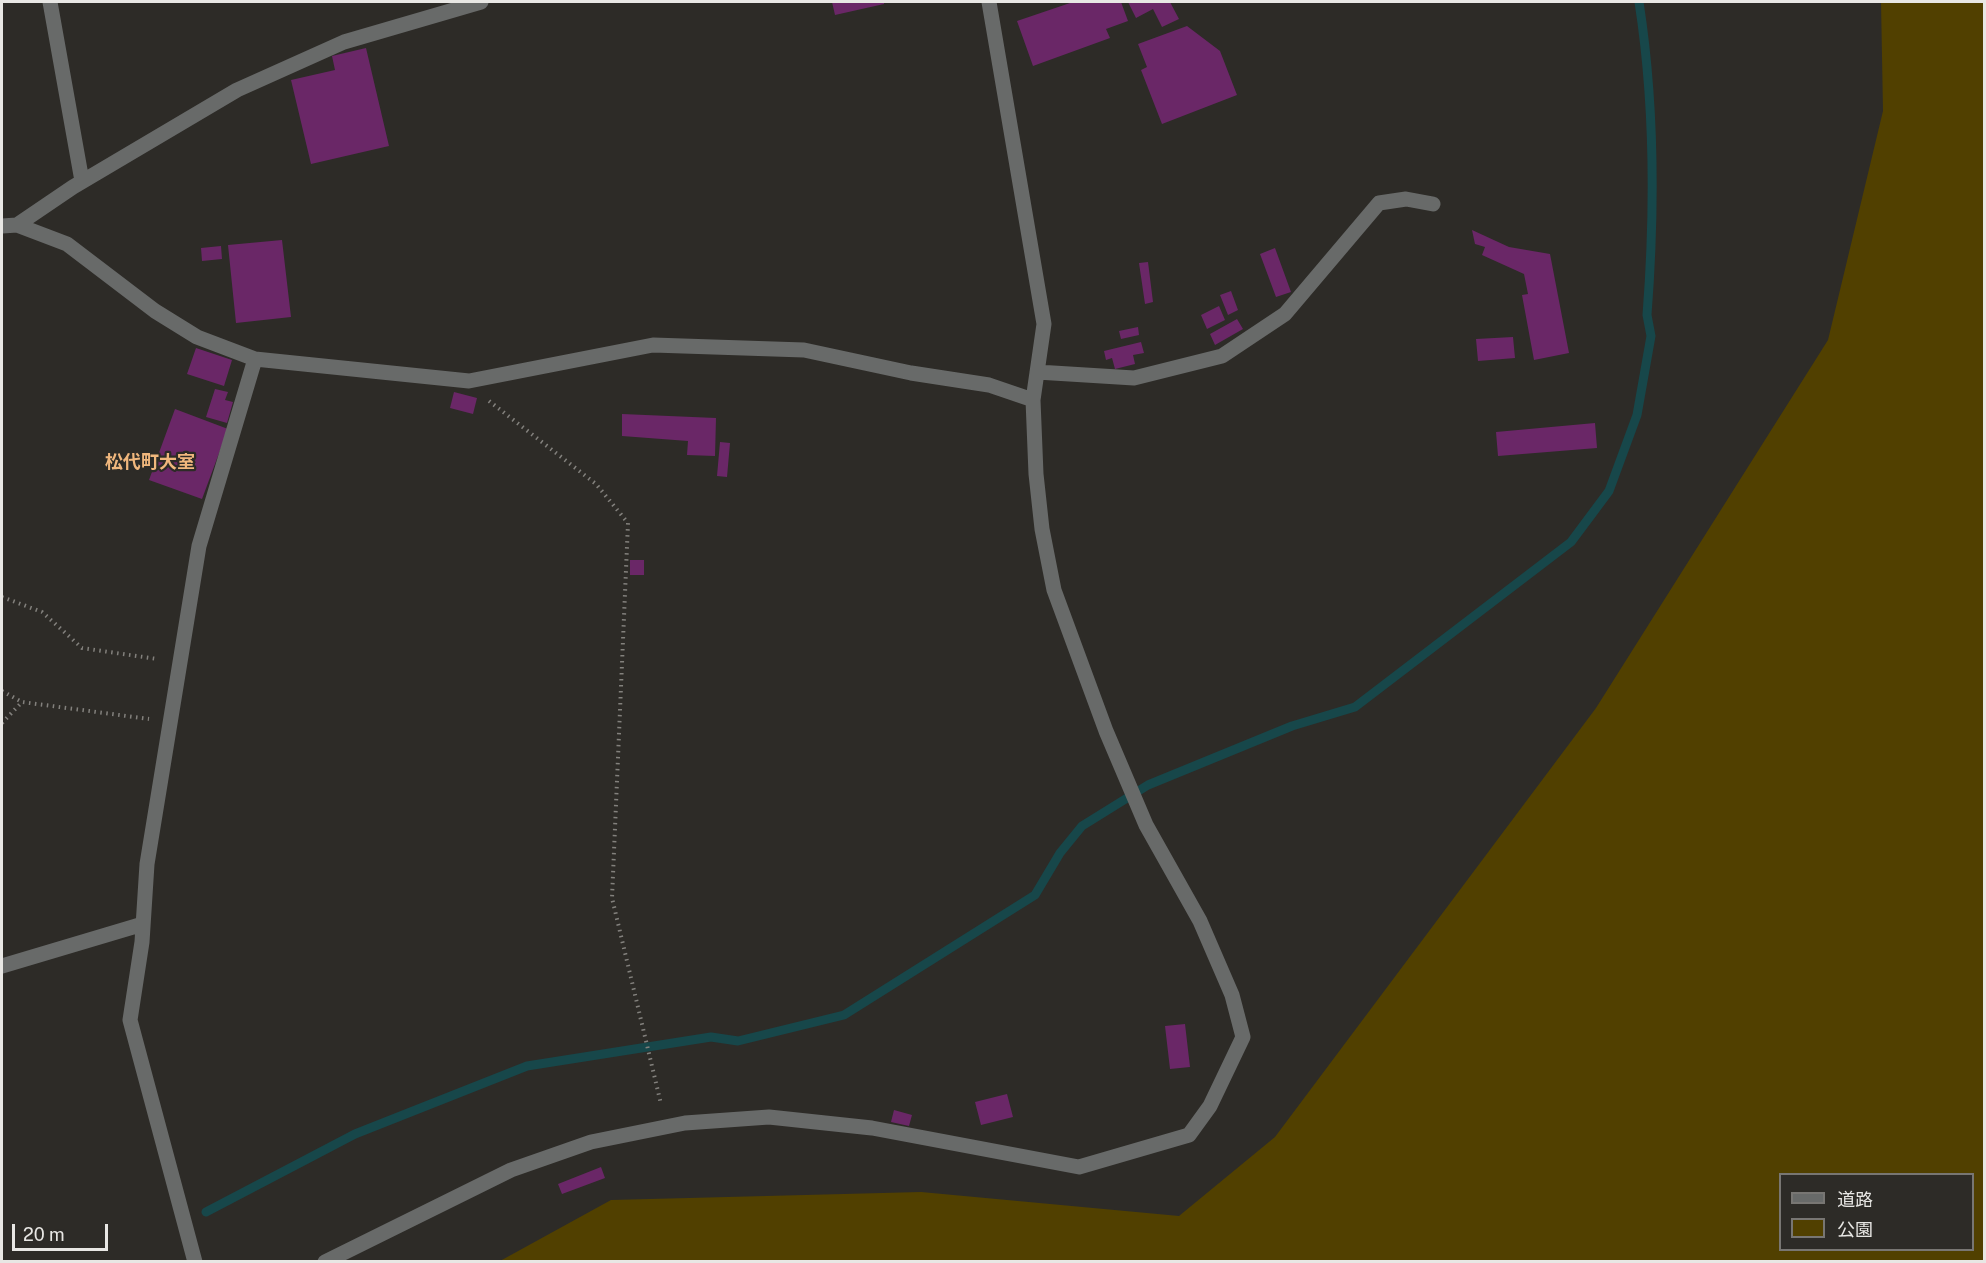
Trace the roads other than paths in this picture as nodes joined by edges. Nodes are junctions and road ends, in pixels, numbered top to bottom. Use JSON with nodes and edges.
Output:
{"nodes":[{"id":1,"x":51,"y":2,"type":"edge"},
{"id":2,"x":481,"y":2,"type":"edge"},
{"id":3,"x":989,"y":2,"type":"edge"},
{"id":4,"x":82,"y":181,"type":"junction"},
{"id":5,"x":1432,"y":204,"type":"dead end"},
{"id":6,"x":9,"y":225,"type":"edge"},
{"id":7,"x":255,"y":359,"type":"junction"},
{"id":8,"x":1037,"y":372,"type":"junction"},
{"id":9,"x":1033,"y":400,"type":"junction"},
{"id":10,"x":143,"y":924,"type":"junction"},
{"id":11,"x":2,"y":966,"type":"edge"},
{"id":12,"x":195,"y":1262,"type":"edge"},
{"id":13,"x":325,"y":1262,"type":"edge"}],
"edges":[{"from":1,"to":4,"type":"street"},
{"from":2,"to":4,"type":"street"},
{"from":3,"to":8,"type":"street"},
{"from":4,"to":6,"type":"street"},
{"from":5,"to":8,"type":"street"},
{"from":6,"to":7,"type":"street"},
{"from":7,"to":9,"type":"street"},
{"from":7,"to":10,"type":"street"},
{"from":8,"to":9,"type":"street"},
{"from":9,"to":13,"type":"street"},
{"from":10,"to":11,"type":"street"},
{"from":10,"to":12,"type":"street"}]}
